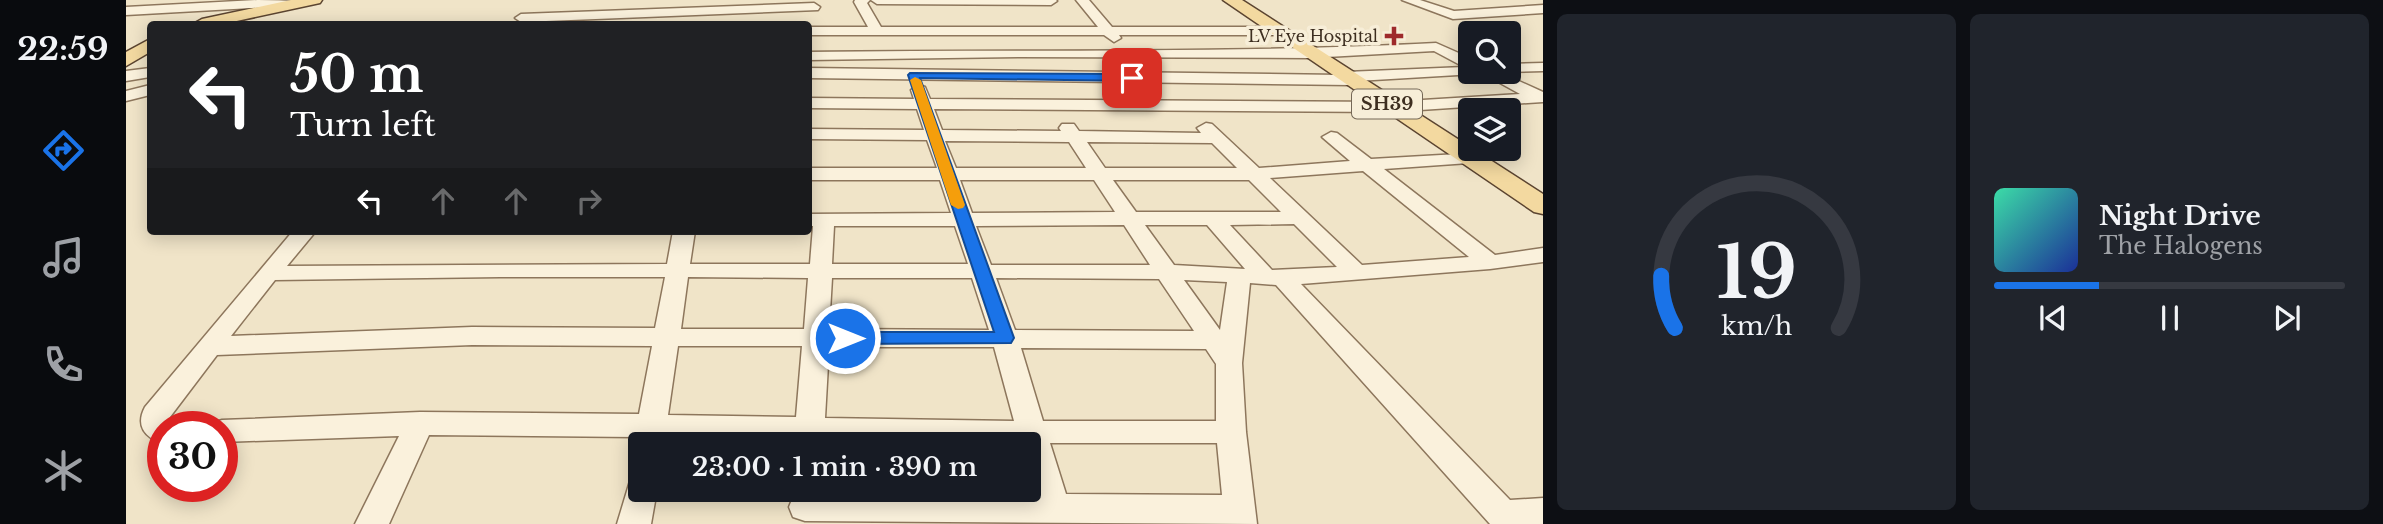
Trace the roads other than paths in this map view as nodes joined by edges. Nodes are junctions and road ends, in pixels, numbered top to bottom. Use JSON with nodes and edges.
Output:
{"nodes":[{"id":1,"x":725,"y":0,"type":"edge"},
{"id":2,"x":864,"y":0,"type":"edge"},
{"id":3,"x":877,"y":0,"type":"edge"},
{"id":4,"x":958,"y":0,"type":"edge"},
{"id":5,"x":1082,"y":0,"type":"edge"},
{"id":6,"x":1231,"y":0,"type":"edge"},
{"id":7,"x":1408,"y":0,"type":"edge"},
{"id":8,"x":1523,"y":0,"type":"edge"},
{"id":9,"x":311,"y":1,"type":"edge"},
{"id":10,"x":653,"y":1,"type":"edge"},
{"id":11,"x":758,"y":3,"type":"edge"},
{"id":12,"x":814,"y":7,"type":"dead end"},
{"id":13,"x":1543,"y":7,"type":"edge"},
{"id":14,"x":735,"y":10,"type":"junction"},
{"id":15,"x":126,"y":11,"type":"edge"},
{"id":16,"x":1059,"y":12,"type":"edge"},
{"id":17,"x":216,"y":21,"type":"edge"},
{"id":18,"x":520,"y":21,"type":"edge"},
{"id":19,"x":704,"y":21,"type":"edge"},
{"id":20,"x":759,"y":21,"type":"edge"},
{"id":21,"x":812,"y":31,"type":"edge"},
{"id":22,"x":872,"y":31,"type":"junction"},
{"id":23,"x":981,"y":31,"type":"junction"},
{"id":24,"x":1107,"y":31,"type":"junction"},
{"id":25,"x":1275,"y":31,"type":"junction"},
{"id":26,"x":147,"y":46,"type":"edge"},
{"id":27,"x":1018,"y":52,"type":"junction"},
{"id":28,"x":1130,"y":53,"type":"junction"},
{"id":29,"x":1310,"y":54,"type":"junction"},
{"id":30,"x":812,"y":56,"type":"edge"},
{"id":31,"x":873,"y":56,"type":"junction"},
{"id":32,"x":1458,"y":58,"type":"edge"},
{"id":33,"x":126,"y":60,"type":"edge"},
{"id":34,"x":909,"y":66,"type":"junction"},
{"id":35,"x":1543,"y":67,"type":"edge"},
{"id":36,"x":1521,"y":68,"type":"edge"},
{"id":37,"x":1458,"y":72,"type":"edge"},
{"id":38,"x":147,"y":73,"type":"edge"},
{"id":39,"x":812,"y":74,"type":"edge"},
{"id":40,"x":126,"y":76,"type":"edge"},
{"id":41,"x":1035,"y":77,"type":"junction"},
{"id":42,"x":1156,"y":78,"type":"junction"},
{"id":43,"x":1348,"y":79,"type":"junction"},
{"id":44,"x":1512,"y":84,"type":"edge"},
{"id":45,"x":147,"y":91,"type":"edge"},
{"id":46,"x":126,"y":96,"type":"edge"},
{"id":47,"x":1542,"y":98,"type":"edge"},
{"id":48,"x":812,"y":103,"type":"edge"},
{"id":49,"x":924,"y":104,"type":"junction"},
{"id":50,"x":1053,"y":105,"type":"junction"},
{"id":51,"x":1185,"y":106,"type":"junction"},
{"id":52,"x":1390,"y":107,"type":"junction"},
{"id":53,"x":812,"y":135,"type":"edge"},
{"id":54,"x":934,"y":136,"type":"junction"},
{"id":55,"x":1331,"y":136,"type":"dead end"},
{"id":56,"x":1075,"y":138,"type":"junction"},
{"id":57,"x":1216,"y":138,"type":"junction"},
{"id":58,"x":1458,"y":151,"type":"edge"},
{"id":59,"x":1458,"y":159,"type":"edge"},
{"id":60,"x":1474,"y":161,"type":"edge"},
{"id":61,"x":1367,"y":166,"type":"junction"},
{"id":62,"x":812,"y":174,"type":"edge"},
{"id":63,"x":1099,"y":174,"type":"junction"},
{"id":64,"x":1254,"y":174,"type":"junction"},
{"id":65,"x":947,"y":175,"type":"junction"},
{"id":66,"x":1543,"y":206,"type":"edge"},
{"id":67,"x":962,"y":218,"type":"junction"},
{"id":68,"x":1130,"y":218,"type":"junction"},
{"id":69,"x":1298,"y":218,"type":"junction"},
{"id":70,"x":816,"y":220,"type":"edge"},
{"id":71,"x":1214,"y":220,"type":"junction"},
{"id":72,"x":301,"y":235,"type":"edge"},
{"id":73,"x":683,"y":235,"type":"edge"},
{"id":74,"x":1543,"y":255,"type":"edge"},
{"id":75,"x":1490,"y":262,"type":"junction"},
{"id":76,"x":677,"y":271,"type":"junction"},
{"id":77,"x":820,"y":272,"type":"junction"},
{"id":78,"x":982,"y":272,"type":"junction"},
{"id":79,"x":1167,"y":272,"type":"junction"},
{"id":80,"x":1356,"y":272,"type":"junction"},
{"id":81,"x":268,"y":273,"type":"junction"},
{"id":82,"x":1262,"y":277,"type":"junction"},
{"id":83,"x":666,"y":337,"type":"junction"},
{"id":84,"x":818,"y":338,"type":"junction"},
{"id":85,"x":1005,"y":338,"type":"junction"},
{"id":86,"x":210,"y":346,"type":"junction"},
{"id":87,"x":1221,"y":351,"type":"junction"},
{"id":88,"x":158,"y":411,"type":"edge"},
{"id":89,"x":420,"y":423,"type":"junction"},
{"id":90,"x":238,"y":430,"type":"edge"},
{"id":91,"x":651,"y":432,"type":"edge"},
{"id":92,"x":810,"y":432,"type":"edge"},
{"id":93,"x":1030,"y":432,"type":"edge"},
{"id":94,"x":1231,"y":432,"type":"junction"},
{"id":95,"x":1041,"y":433,"type":"edge"},
{"id":96,"x":628,"y":434,"type":"edge"},
{"id":97,"x":1041,"y":468,"type":"edge"},
{"id":98,"x":638,"y":502,"type":"edge"},
{"id":99,"x":805,"y":507,"type":"edge"},
{"id":100,"x":1054,"y":510,"type":"junction"},
{"id":101,"x":1543,"y":512,"type":"edge"},
{"id":102,"x":1240,"y":517,"type":"edge"},
{"id":103,"x":1507,"y":519,"type":"edge"},
{"id":104,"x":372,"y":524,"type":"edge"},
{"id":105,"x":634,"y":524,"type":"edge"}],
"edges":[{"from":1,"to":10,"type":"street"},
{"from":2,"to":22,"type":"street"},
{"from":3,"to":4,"type":"street"},
{"from":4,"to":16,"type":"street"},
{"from":4,"to":23,"type":"street"},
{"from":5,"to":24,"type":"street"},
{"from":6,"to":25,"type":"main road","number":"SH39"},
{"from":7,"to":13,"type":"street"},
{"from":8,"to":13,"type":"street"},
{"from":9,"to":15,"type":"street"},
{"from":9,"to":17,"type":"main road"},
{"from":10,"to":18,"type":"street"},
{"from":11,"to":12,"type":"street"},
{"from":11,"to":14,"type":"street"},
{"from":11,"to":20,"type":"street"},
{"from":14,"to":18,"type":"street"},
{"from":14,"to":19,"type":"street"},
{"from":16,"to":23,"type":"street"},
{"from":16,"to":24,"type":"street"},
{"from":21,"to":22,"type":"street"},
{"from":22,"to":23,"type":"street"},
{"from":22,"to":31,"type":"street"},
{"from":24,"to":25,"type":"street"},
{"from":24,"to":28,"type":"street"},
{"from":25,"to":29,"type":"main road","number":"SH39"},
{"from":26,"to":33,"type":"main road"},
{"from":27,"to":28,"type":"street"},
{"from":27,"to":34,"type":"street"},
{"from":27,"to":41,"type":"street"},
{"from":28,"to":29,"type":"street"},
{"from":28,"to":42,"type":"street"},
{"from":29,"to":32,"type":"street"},
{"from":29,"to":43,"type":"main road","number":"SH39"},
{"from":30,"to":31,"type":"street"},
{"from":31,"to":34,"type":"street"},
{"from":34,"to":39,"type":"street"},
{"from":34,"to":41,"type":"street"},
{"from":34,"to":49,"type":"street"},
{"from":35,"to":36,"type":"street"},
{"from":37,"to":43,"type":"street"},
{"from":38,"to":40,"type":"street"},
{"from":41,"to":42,"type":"street"},
{"from":41,"to":50,"type":"street"},
{"from":42,"to":43,"type":"street"},
{"from":42,"to":51,"type":"street"},
{"from":43,"to":52,"type":"main road","number":"SH39"},
{"from":44,"to":47,"type":"street"},
{"from":45,"to":46,"type":"street"},
{"from":47,"to":52,"type":"street"},
{"from":48,"to":49,"type":"street"},
{"from":49,"to":50,"type":"street"},
{"from":49,"to":54,"type":"street"},
{"from":50,"to":51,"type":"street"},
{"from":50,"to":56,"type":"street"},
{"from":51,"to":52,"type":"street"},
{"from":51,"to":57,"type":"street"},
{"from":52,"to":58,"type":"main road","number":"SH39"},
{"from":53,"to":54,"type":"street"},
{"from":54,"to":56,"type":"street"},
{"from":54,"to":65,"type":"street"},
{"from":55,"to":61,"type":"street"},
{"from":56,"to":57,"type":"street"},
{"from":56,"to":63,"type":"street"},
{"from":57,"to":64,"type":"street"},
{"from":59,"to":61,"type":"street"},
{"from":60,"to":66,"type":"main road","number":"SH39"},
{"from":61,"to":64,"type":"street"},
{"from":61,"to":75,"type":"street"},
{"from":62,"to":65,"type":"street"},
{"from":63,"to":64,"type":"street"},
{"from":63,"to":65,"type":"street"},
{"from":63,"to":68,"type":"street"},
{"from":64,"to":69,"type":"street"},
{"from":65,"to":67,"type":"street"},
{"from":67,"to":68,"type":"street"},
{"from":67,"to":70,"type":"street"},
{"from":67,"to":78,"type":"street"},
{"from":68,"to":71,"type":"street"},
{"from":68,"to":79,"type":"street"},
{"from":69,"to":71,"type":"street"},
{"from":69,"to":80,"type":"street"},
{"from":70,"to":77,"type":"street"},
{"from":71,"to":82,"type":"street"},
{"from":72,"to":81,"type":"street"},
{"from":73,"to":76,"type":"street"},
{"from":74,"to":75,"type":"street"},
{"from":75,"to":80,"type":"street"},
{"from":76,"to":77,"type":"street"},
{"from":76,"to":81,"type":"street"},
{"from":76,"to":83,"type":"street"},
{"from":77,"to":78,"type":"street"},
{"from":77,"to":84,"type":"street"},
{"from":78,"to":79,"type":"street"},
{"from":78,"to":85,"type":"street"},
{"from":79,"to":82,"type":"street"},
{"from":79,"to":87,"type":"street"},
{"from":80,"to":82,"type":"street"},
{"from":81,"to":86,"type":"street"},
{"from":82,"to":87,"type":"street"},
{"from":82,"to":103,"type":"street"},
{"from":83,"to":84,"type":"street"},
{"from":83,"to":86,"type":"street"},
{"from":83,"to":91,"type":"street"},
{"from":84,"to":85,"type":"street"},
{"from":84,"to":92,"type":"street"},
{"from":85,"to":87,"type":"street"},
{"from":85,"to":93,"type":"street"},
{"from":86,"to":88,"type":"street"},
{"from":87,"to":94,"type":"street"},
{"from":89,"to":90,"type":"street"},
{"from":89,"to":96,"type":"street"},
{"from":89,"to":104,"type":"street"},
{"from":94,"to":95,"type":"street"},
{"from":94,"to":102,"type":"street"},
{"from":97,"to":100,"type":"street"},
{"from":98,"to":105,"type":"street"},
{"from":99,"to":100,"type":"street"},
{"from":100,"to":102,"type":"street"},
{"from":101,"to":103,"type":"street"}]}
